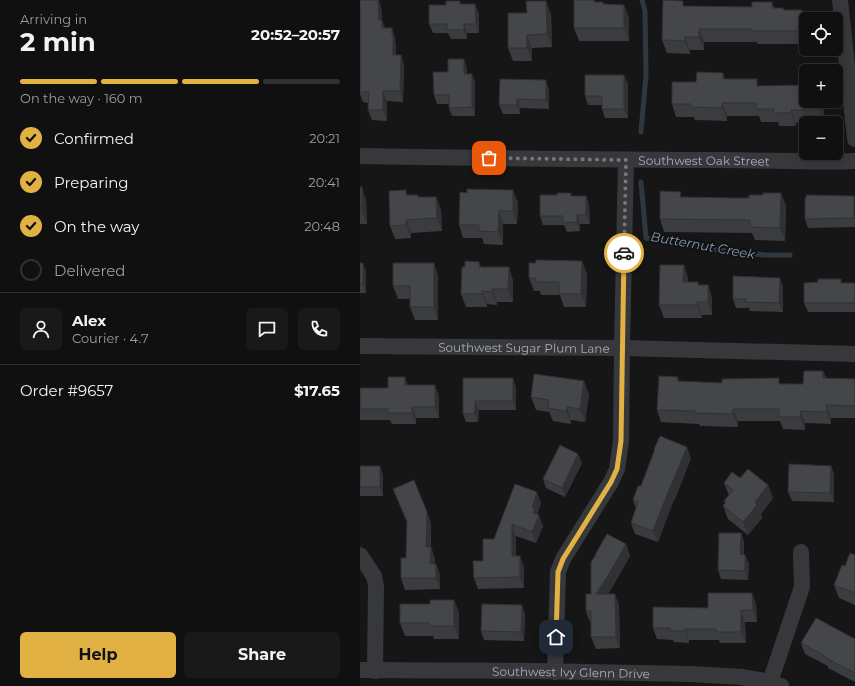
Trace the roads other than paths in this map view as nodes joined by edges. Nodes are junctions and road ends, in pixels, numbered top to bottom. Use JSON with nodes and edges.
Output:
{"nodes":[{"id":1,"x":840,"y":0,"type":"edge"},
{"id":2,"x":855,"y":139,"type":"edge"},
{"id":3,"x":360,"y":156,"type":"edge"},
{"id":4,"x":626,"y":160,"type":"junction"},
{"id":5,"x":855,"y":161,"type":"edge"},
{"id":6,"x":360,"y":346,"type":"edge"},
{"id":7,"x":622,"y":348,"type":"junction"},
{"id":8,"x":855,"y":354,"type":"edge"},
{"id":9,"x":801,"y":552,"type":"dead end"},
{"id":10,"x":360,"y":555,"type":"edge"},
{"id":11,"x":368,"y":670,"type":"edge"},
{"id":12,"x":555,"y":672,"type":"junction"},
{"id":13,"x":776,"y":684,"type":"edge"}],
"edges":[{"from":1,"to":2,"type":"street"},
{"from":3,"to":4,"type":"street","name":"Southwest Oak Street"},
{"from":4,"to":5,"type":"street","name":"Southwest Oak Street"},
{"from":4,"to":7,"type":"street"},
{"from":6,"to":7,"type":"street","name":"Southwest Sugar Plum Lane"},
{"from":7,"to":8,"type":"street","name":"Southwest Sugar Plum Lane"},
{"from":7,"to":12,"type":"street"},
{"from":9,"to":13,"type":"street"},
{"from":10,"to":11,"type":"street"},
{"from":11,"to":12,"type":"street","name":"Southwest Ivy Glenn Drive"},
{"from":12,"to":13,"type":"street","name":"Southwest Ivy Glenn Drive"}]}
